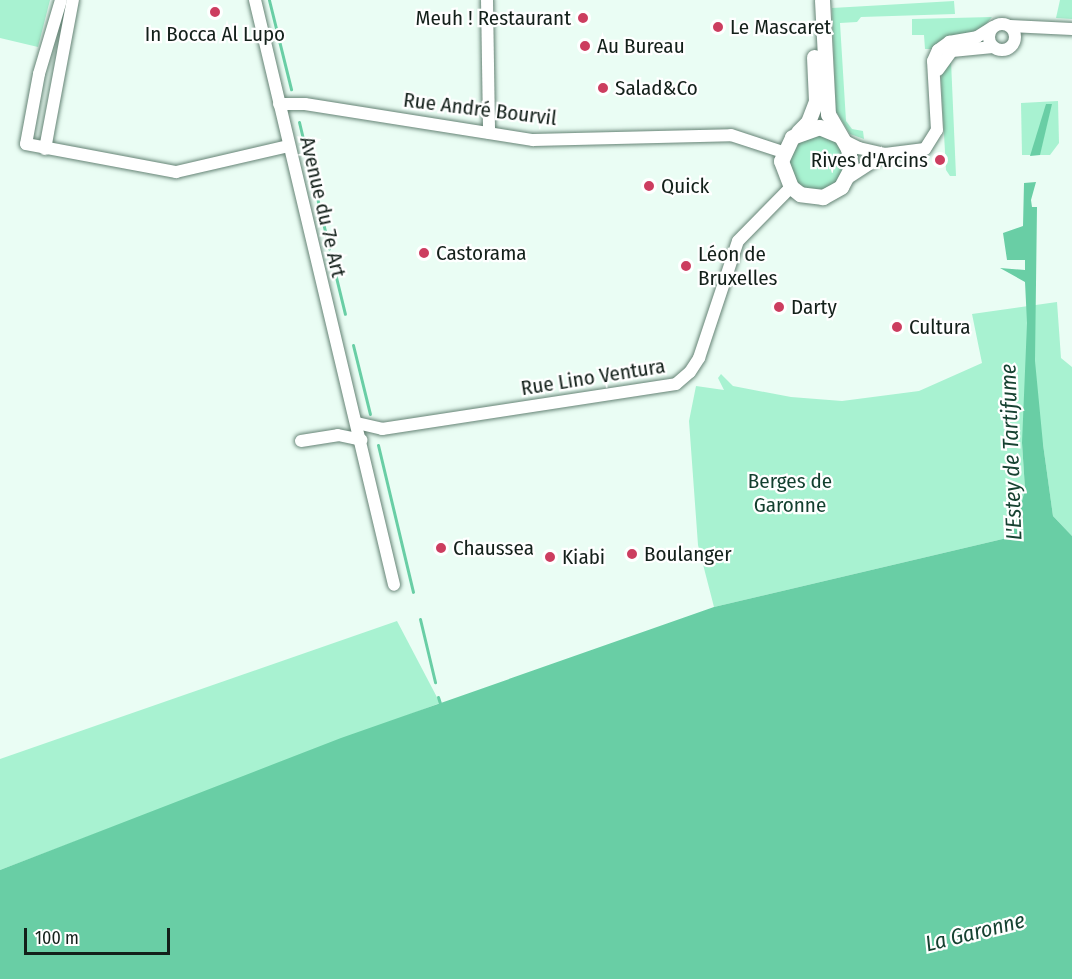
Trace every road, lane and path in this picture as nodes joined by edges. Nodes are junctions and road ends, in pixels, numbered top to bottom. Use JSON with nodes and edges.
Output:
{"nodes":[{"id":1,"x":73,"y":0,"type":"edge"},
{"id":2,"x":255,"y":0,"type":"edge"},
{"id":3,"x":487,"y":0,"type":"edge"},
{"id":4,"x":812,"y":0,"type":"edge"},
{"id":5,"x":822,"y":0,"type":"edge"},
{"id":6,"x":63,"y":8,"type":"edge"},
{"id":7,"x":1010,"y":26,"type":"junction"},
{"id":8,"x":993,"y":27,"type":"junction"},
{"id":9,"x":1071,"y":29,"type":"edge"},
{"id":10,"x":1014,"y":43,"type":"junction"},
{"id":11,"x":993,"y":47,"type":"junction"},
{"id":12,"x":56,"y":48,"type":"junction"},
{"id":13,"x":934,"y":82,"type":"junction"},
{"id":14,"x":279,"y":104,"type":"junction"},
{"id":15,"x":798,"y":132,"type":"junction"},
{"id":16,"x":489,"y":133,"type":"junction"},
{"id":17,"x":840,"y":137,"type":"junction"},
{"id":18,"x":289,"y":146,"type":"junction"},
{"id":19,"x":45,"y":148,"type":"junction"},
{"id":20,"x":783,"y":152,"type":"junction"},
{"id":21,"x":885,"y":154,"type":"junction"},
{"id":22,"x":848,"y":178,"type":"junction"},
{"id":23,"x":791,"y":187,"type":"junction"},
{"id":24,"x":357,"y":423,"type":"junction"},
{"id":25,"x":361,"y":440,"type":"junction"},
{"id":26,"x":301,"y":441,"type":"dead end"},
{"id":27,"x":394,"y":585,"type":"dead end"}],
"edges":[{"from":1,"to":6,"type":"street"},
{"from":2,"to":14,"type":"street","name":"Avenue du 7e Art"},
{"from":3,"to":16,"type":"street"},
{"from":4,"to":15,"type":"street"},
{"from":5,"to":17,"type":"street"},
{"from":6,"to":12,"type":"street"},
{"from":7,"to":8,"type":"street"},
{"from":7,"to":9,"type":"street"},
{"from":7,"to":10,"type":"street"},
{"from":8,"to":11,"type":"street"},
{"from":8,"to":13,"type":"street"},
{"from":9,"to":10,"type":"street"},
{"from":10,"to":11,"type":"street"},
{"from":11,"to":13,"type":"street"},
{"from":12,"to":19,"type":"street"},
{"from":12,"to":19,"type":"street"},
{"from":13,"to":21,"type":"street"},
{"from":14,"to":16,"type":"street","name":"Rue André Bourvil"},
{"from":14,"to":18,"type":"street","name":"Avenue du 7e Art"},
{"from":15,"to":17,"type":"street"},
{"from":15,"to":20,"type":"street"},
{"from":16,"to":20,"type":"street","name":"Rue André Bourvil"},
{"from":17,"to":21,"type":"street"},
{"from":17,"to":22,"type":"street"},
{"from":18,"to":19,"type":"street"},
{"from":18,"to":24,"type":"street","name":"Avenue du 7e Art"},
{"from":20,"to":23,"type":"street"},
{"from":21,"to":22,"type":"street"},
{"from":22,"to":23,"type":"street"},
{"from":23,"to":24,"type":"street","name":"Rue Lino Ventura"},
{"from":24,"to":25,"type":"street","name":"Avenue du 7e Art"},
{"from":25,"to":26,"type":"street"},
{"from":25,"to":27,"type":"street","name":"Avenue du 7e Art"}]}
